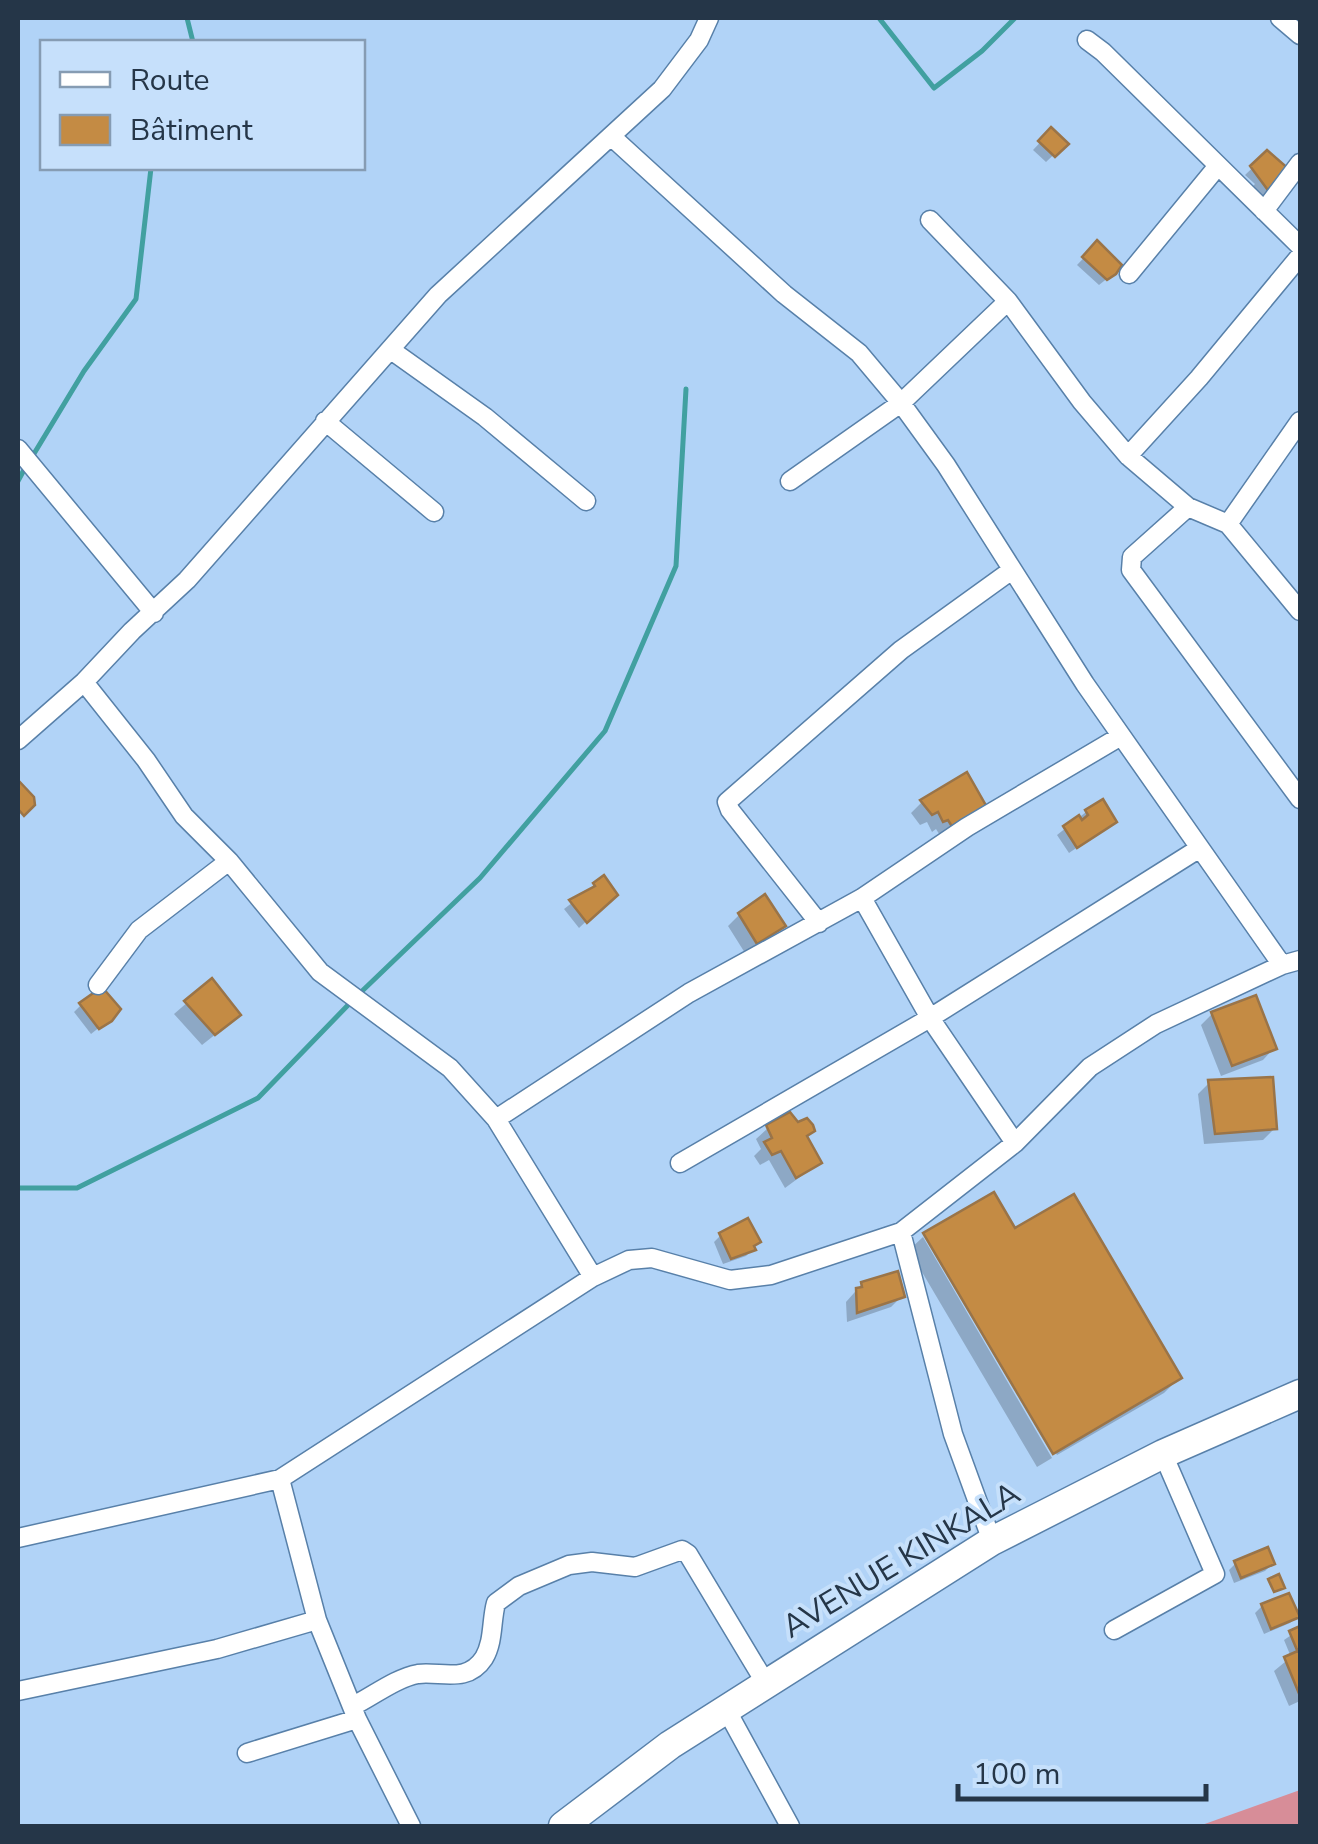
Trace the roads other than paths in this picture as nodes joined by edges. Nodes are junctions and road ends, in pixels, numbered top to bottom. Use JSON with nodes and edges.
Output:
{"nodes":[{"id":1,"x":709,"y":18,"type":"edge"},
{"id":2,"x":1280,"y":18,"type":"edge"},
{"id":3,"x":1300,"y":36,"type":"edge"},
{"id":4,"x":1087,"y":40,"type":"dead end"},
{"id":5,"x":612,"y":136,"type":"junction"},
{"id":6,"x":1300,"y":163,"type":"edge"},
{"id":7,"x":1217,"y":166,"type":"junction"},
{"id":8,"x":1264,"y":211,"type":"junction"},
{"id":9,"x":930,"y":220,"type":"dead end"},
{"id":10,"x":1300,"y":246,"type":"edge"},
{"id":11,"x":1300,"y":256,"type":"edge"},
{"id":12,"x":1129,"y":274,"type":"dead end"},
{"id":13,"x":1008,"y":301,"type":"junction"},
{"id":14,"x":392,"y":350,"type":"junction"},
{"id":15,"x":901,"y":403,"type":"junction"},
{"id":16,"x":324,"y":421,"type":"junction"},
{"id":17,"x":1300,"y":421,"type":"edge"},
{"id":18,"x":18,"y":449,"type":"edge"},
{"id":19,"x":1128,"y":456,"type":"junction"},
{"id":20,"x":790,"y":482,"type":"dead end"},
{"id":21,"x":586,"y":501,"type":"dead end"},
{"id":22,"x":1188,"y":507,"type":"junction"},
{"id":23,"x":434,"y":512,"type":"dead end"},
{"id":24,"x":1228,"y":524,"type":"junction"},
{"id":25,"x":1012,"y":570,"type":"junction"},
{"id":26,"x":1300,"y":611,"type":"edge"},
{"id":27,"x":154,"y":613,"type":"junction"},
{"id":28,"x":84,"y":682,"type":"junction"},
{"id":29,"x":1121,"y":736,"type":"junction"},
{"id":30,"x":18,"y":740,"type":"edge"},
{"id":31,"x":1300,"y":799,"type":"edge"},
{"id":32,"x":1200,"y":848,"type":"junction"},
{"id":33,"x":229,"y":861,"type":"junction"},
{"id":34,"x":862,"y":898,"type":"junction"},
{"id":35,"x":819,"y":922,"type":"junction"},
{"id":36,"x":1291,"y":963,"type":"edge"},
{"id":37,"x":98,"y":984,"type":"dead end"},
{"id":38,"x":930,"y":1018,"type":"junction"},
{"id":39,"x":496,"y":1119,"type":"junction"},
{"id":40,"x":1015,"y":1143,"type":"junction"},
{"id":41,"x":680,"y":1164,"type":"dead end"},
{"id":42,"x":901,"y":1232,"type":"junction"},
{"id":43,"x":593,"y":1277,"type":"junction"},
{"id":44,"x":1300,"y":1394,"type":"edge"},
{"id":45,"x":1163,"y":1454,"type":"junction"},
{"id":46,"x":280,"y":1480,"type":"junction"},
{"id":47,"x":18,"y":1538,"type":"edge"},
{"id":48,"x":992,"y":1541,"type":"junction"},
{"id":49,"x":316,"y":1620,"type":"junction"},
{"id":50,"x":1114,"y":1630,"type":"dead end"},
{"id":51,"x":765,"y":1682,"type":"junction"},
{"id":52,"x":18,"y":1691,"type":"edge"},
{"id":53,"x":726,"y":1709,"type":"junction"},
{"id":54,"x":355,"y":1713,"type":"junction"},
{"id":55,"x":247,"y":1752,"type":"dead end"},
{"id":56,"x":411,"y":1826,"type":"edge"},
{"id":57,"x":562,"y":1826,"type":"edge"},
{"id":58,"x":790,"y":1826,"type":"edge"}],
"edges":[{"from":1,"to":5,"type":"street"},
{"from":2,"to":3,"type":"street"},
{"from":4,"to":7,"type":"street"},
{"from":5,"to":14,"type":"street"},
{"from":5,"to":15,"type":"street"},
{"from":6,"to":8,"type":"street"},
{"from":7,"to":8,"type":"street"},
{"from":7,"to":12,"type":"street"},
{"from":8,"to":10,"type":"street"},
{"from":9,"to":13,"type":"street"},
{"from":11,"to":19,"type":"street"},
{"from":13,"to":15,"type":"street"},
{"from":13,"to":19,"type":"street"},
{"from":14,"to":16,"type":"street"},
{"from":14,"to":21,"type":"street"},
{"from":15,"to":20,"type":"street"},
{"from":15,"to":25,"type":"street"},
{"from":16,"to":23,"type":"street"},
{"from":16,"to":27,"type":"street"},
{"from":17,"to":24,"type":"street"},
{"from":18,"to":27,"type":"street"},
{"from":19,"to":22,"type":"street"},
{"from":22,"to":24,"type":"street"},
{"from":22,"to":31,"type":"street"},
{"from":24,"to":26,"type":"street"},
{"from":25,"to":29,"type":"street"},
{"from":25,"to":35,"type":"street"},
{"from":27,"to":28,"type":"street"},
{"from":28,"to":30,"type":"street"},
{"from":28,"to":33,"type":"street"},
{"from":29,"to":32,"type":"street"},
{"from":29,"to":34,"type":"street"},
{"from":32,"to":36,"type":"street"},
{"from":32,"to":38,"type":"street"},
{"from":33,"to":37,"type":"street"},
{"from":33,"to":39,"type":"street"},
{"from":34,"to":35,"type":"street"},
{"from":34,"to":38,"type":"street"},
{"from":35,"to":39,"type":"street"},
{"from":36,"to":40,"type":"street"},
{"from":38,"to":40,"type":"street"},
{"from":38,"to":41,"type":"street"},
{"from":39,"to":43,"type":"street"},
{"from":40,"to":42,"type":"street"},
{"from":42,"to":43,"type":"street"},
{"from":42,"to":48,"type":"street"},
{"from":43,"to":46,"type":"street"},
{"from":44,"to":45,"type":"main road","name":"AVENUE KINKALA"},
{"from":45,"to":48,"type":"main road","name":"AVENUE KINKALA"},
{"from":45,"to":50,"type":"street"},
{"from":46,"to":47,"type":"street"},
{"from":46,"to":49,"type":"street"},
{"from":48,"to":51,"type":"main road","name":"AVENUE KINKALA"},
{"from":49,"to":52,"type":"street"},
{"from":49,"to":54,"type":"street"},
{"from":51,"to":53,"type":"main road","name":"AVENUE KINKALA"},
{"from":51,"to":54,"type":"street"},
{"from":53,"to":57,"type":"main road","name":"AVENUE KINKALA"},
{"from":53,"to":58,"type":"street"},
{"from":54,"to":55,"type":"street"},
{"from":54,"to":56,"type":"street"}]}
